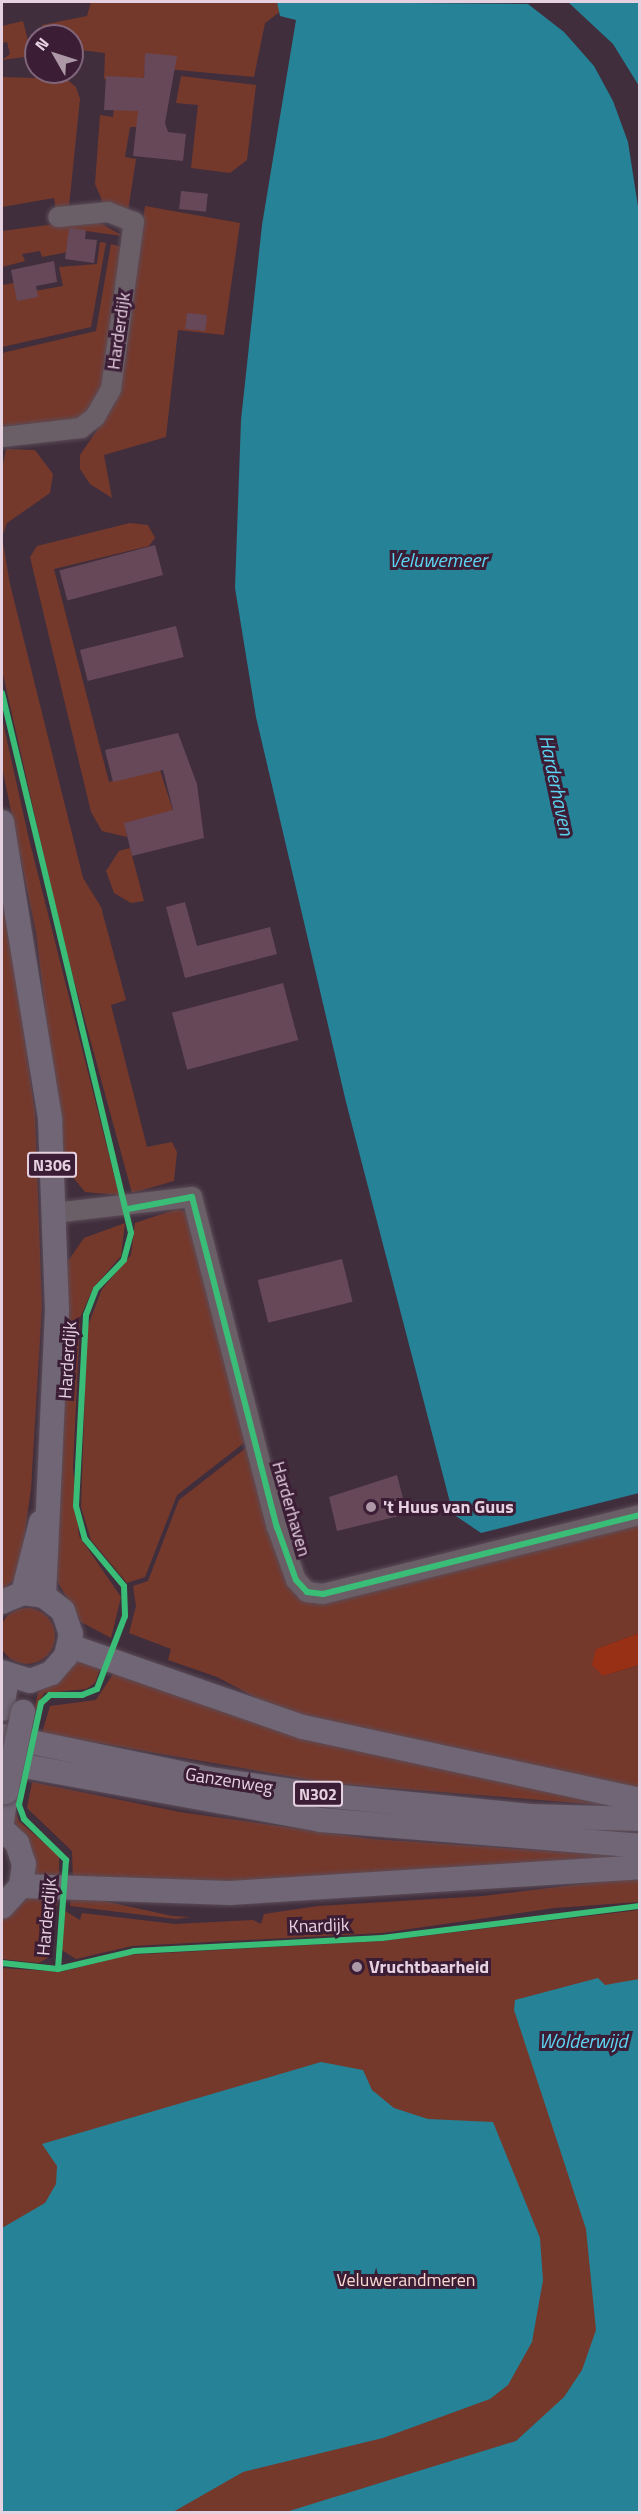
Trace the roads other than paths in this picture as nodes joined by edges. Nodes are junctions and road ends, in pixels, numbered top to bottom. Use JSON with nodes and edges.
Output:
{"nodes":[{"id":1,"x":58,"y":217,"type":"dead end"},
{"id":2,"x":2,"y":437,"type":"edge"},
{"id":3,"x":2,"y":822,"type":"edge"},
{"id":4,"x":54,"y":1213,"type":"junction"},
{"id":5,"x":639,"y":1515,"type":"edge"},
{"id":6,"x":23,"y":1597,"type":"edge"},
{"id":7,"x":70,"y":1646,"type":"junction"},
{"id":8,"x":4,"y":1674,"type":"edge"},
{"id":9,"x":30,"y":1681,"type":"junction"},
{"id":10,"x":9,"y":1709,"type":"edge"},
{"id":11,"x":2,"y":1736,"type":"edge"},
{"id":12,"x":2,"y":1762,"type":"edge"},
{"id":13,"x":639,"y":1800,"type":"edge"},
{"id":14,"x":639,"y":1819,"type":"edge"},
{"id":15,"x":2,"y":1822,"type":"edge"},
{"id":16,"x":2,"y":1829,"type":"edge"},
{"id":17,"x":639,"y":1846,"type":"edge"},
{"id":18,"x":639,"y":1868,"type":"edge"},
{"id":19,"x":21,"y":1886,"type":"junction"},
{"id":20,"x":2,"y":1907,"type":"edge"}],
"edges":[{"from":1,"to":2,"type":"street","name":"Harderdijk"},
{"from":3,"to":4,"type":"main road","name":"Harderdijk","number":"N306"},
{"from":4,"to":5,"type":"street","name":"Harderhaven"},
{"from":4,"to":6,"type":"main road","name":"Harderdijk","number":"N306"},
{"from":6,"to":7,"type":"main road","number":"N306"},
{"from":7,"to":9,"type":"main road"},
{"from":7,"to":13,"type":"main road"},
{"from":8,"to":9,"type":"main road"},
{"from":8,"to":10,"type":"main road"},
{"from":9,"to":10,"type":"main road"},
{"from":10,"to":15,"type":"main road","bridge":true},
{"from":11,"to":14,"type":"main road","name":"Ganzenweg","number":"N302"},
{"from":12,"to":17,"type":"main road","name":"Ganzenweg","number":"N302"},
{"from":16,"to":19,"type":"main road"},
{"from":18,"to":19,"type":"main road"},
{"from":19,"to":20,"type":"main road"}]}
